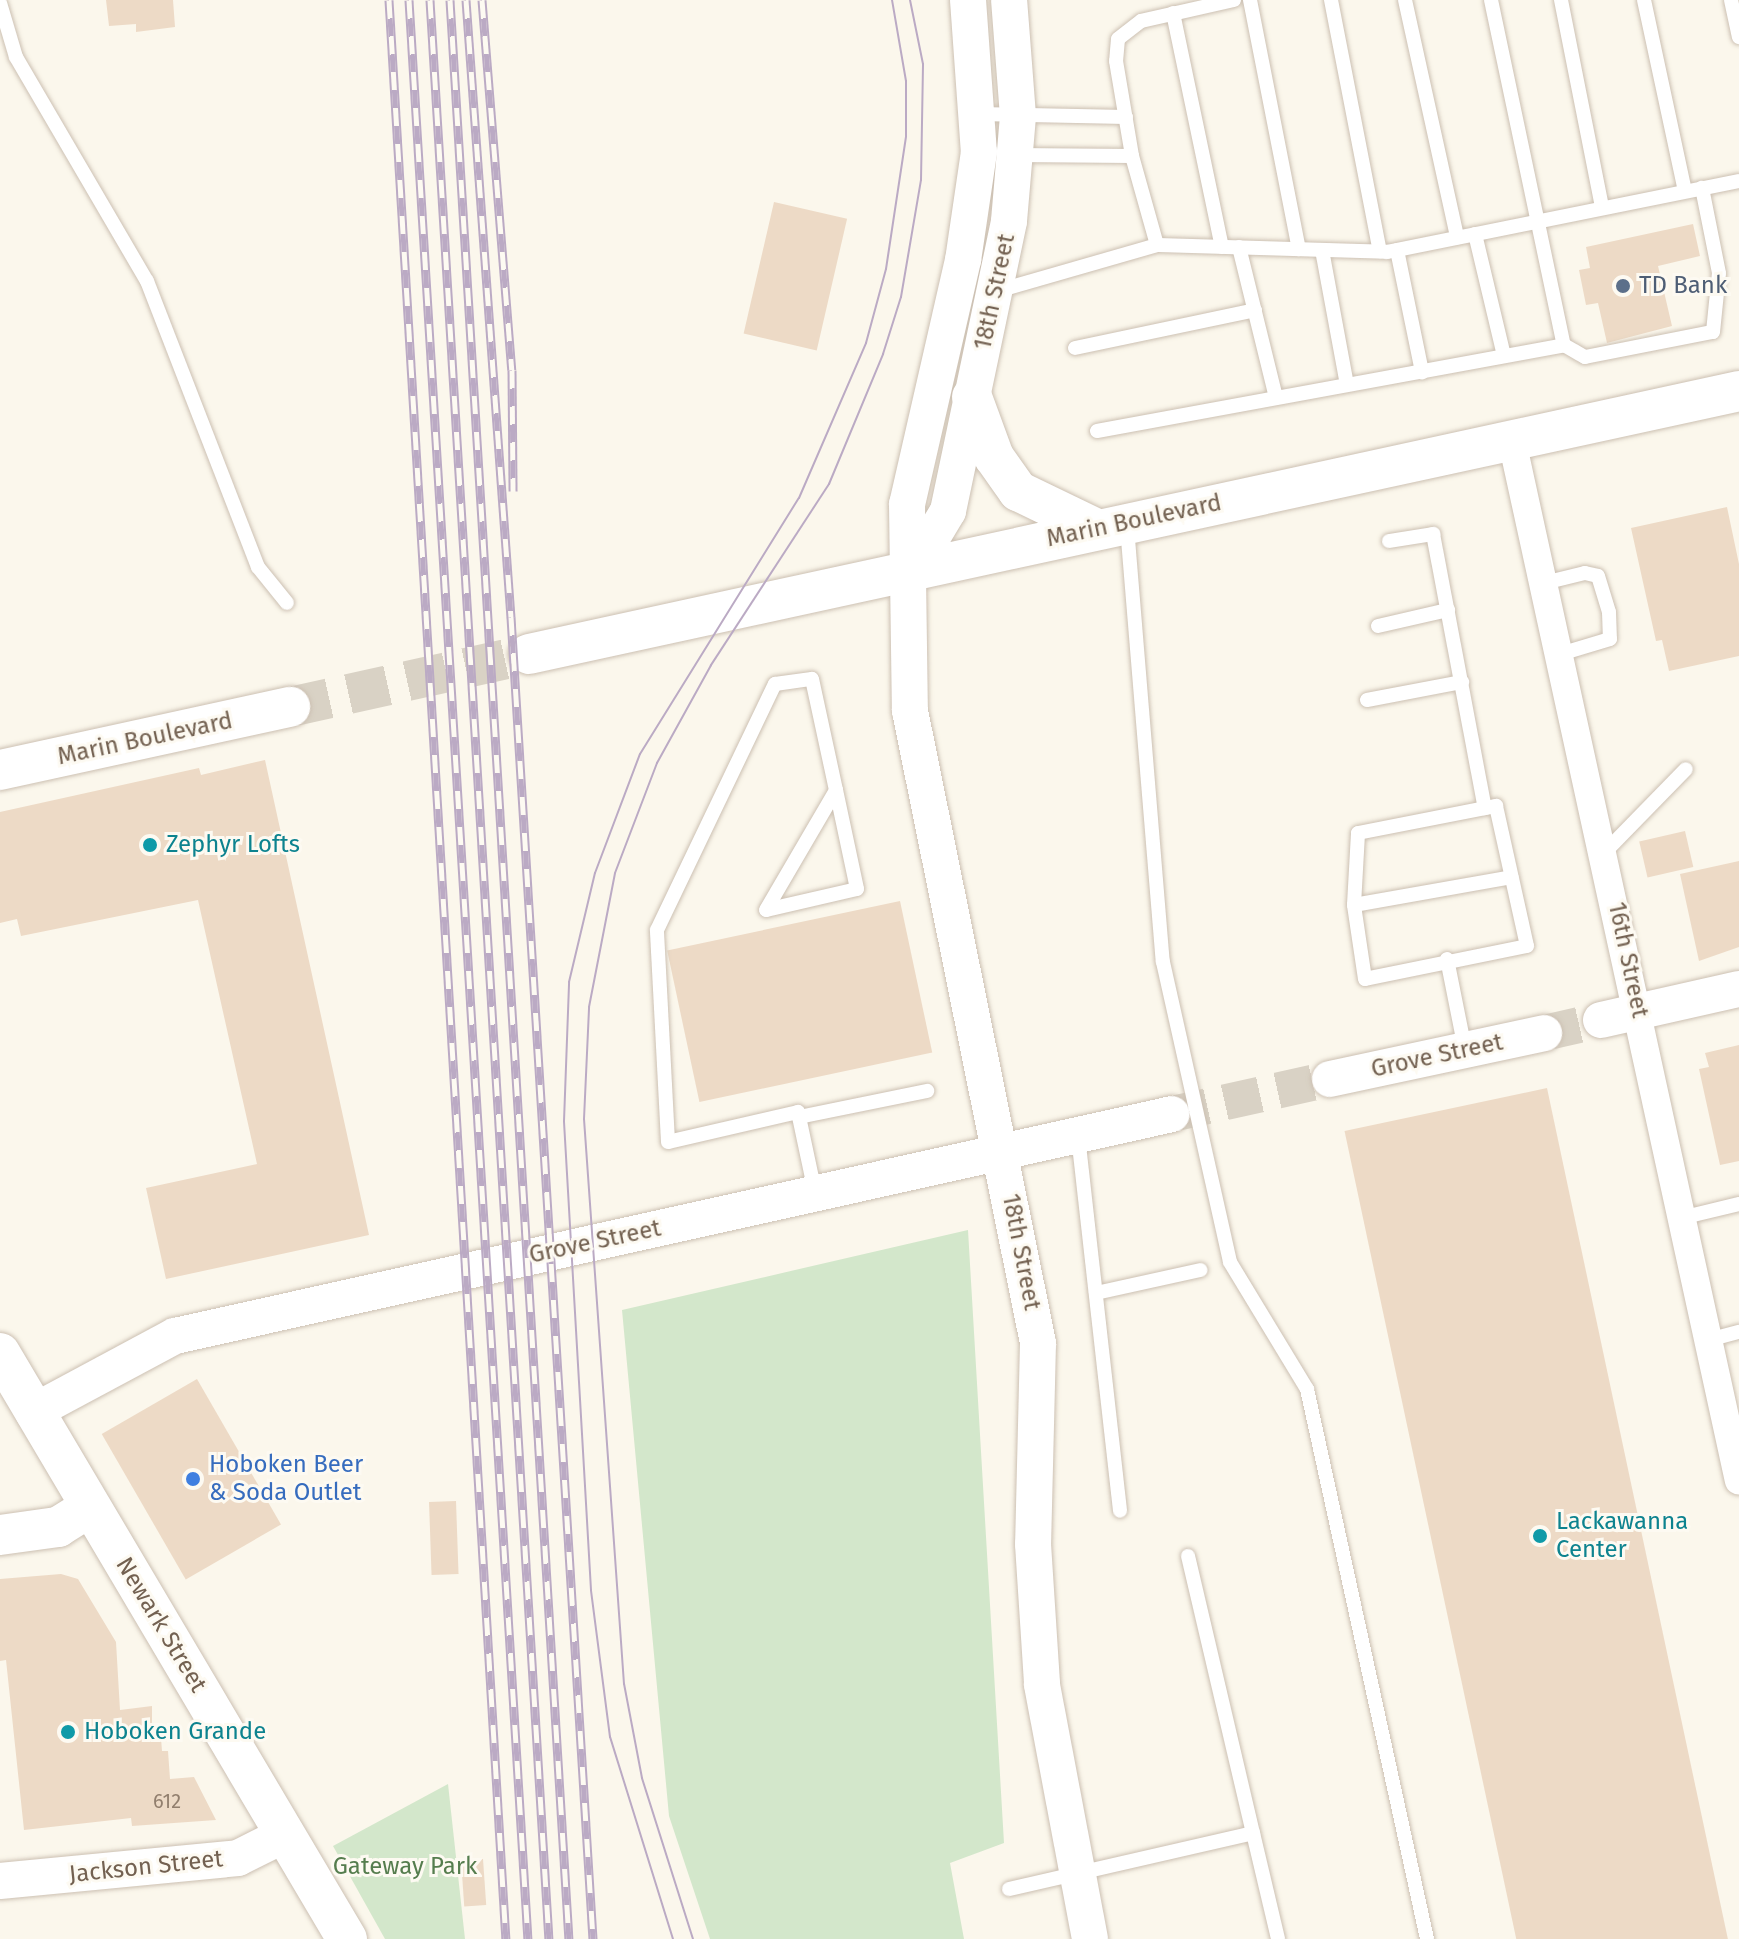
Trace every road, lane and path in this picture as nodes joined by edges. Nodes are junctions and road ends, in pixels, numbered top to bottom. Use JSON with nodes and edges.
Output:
{"nodes":[{"id":1,"x":968,"y":0,"type":"edge"},
{"id":2,"x":1009,"y":0,"type":"edge"},
{"id":3,"x":1234,"y":0,"type":"edge"},
{"id":4,"x":1250,"y":0,"type":"edge"},
{"id":5,"x":1331,"y":0,"type":"edge"},
{"id":6,"x":1405,"y":0,"type":"edge"},
{"id":7,"x":1491,"y":0,"type":"edge"},
{"id":8,"x":1561,"y":0,"type":"edge"},
{"id":9,"x":1644,"y":0,"type":"edge"},
{"id":10,"x":1731,"y":0,"type":"edge"},
{"id":11,"x":0,"y":3,"type":"edge"},
{"id":12,"x":1173,"y":13,"type":"junction"},
{"id":13,"x":1739,"y":37,"type":"edge"},
{"id":14,"x":979,"y":114,"type":"junction"},
{"id":15,"x":1018,"y":116,"type":"junction"},
{"id":16,"x":1126,"y":117,"type":"junction"},
{"id":17,"x":979,"y":152,"type":"junction"},
{"id":18,"x":1016,"y":155,"type":"junction"},
{"id":19,"x":1132,"y":156,"type":"junction"},
{"id":20,"x":1739,"y":181,"type":"edge"},
{"id":21,"x":1702,"y":188,"type":"junction"},
{"id":22,"x":1685,"y":191,"type":"junction"},
{"id":23,"x":1602,"y":208,"type":"junction"},
{"id":24,"x":1538,"y":221,"type":"junction"},
{"id":25,"x":1475,"y":234,"type":"junction"},
{"id":26,"x":1457,"y":237,"type":"junction"},
{"id":27,"x":1157,"y":245,"type":"junction"},
{"id":28,"x":1222,"y":247,"type":"junction"},
{"id":29,"x":1239,"y":247,"type":"junction"},
{"id":30,"x":1299,"y":249,"type":"junction"},
{"id":31,"x":1322,"y":250,"type":"junction"},
{"id":32,"x":1397,"y":250,"type":"junction"},
{"id":33,"x":1380,"y":251,"type":"junction"},
{"id":34,"x":996,"y":291,"type":"junction"},
{"id":35,"x":1255,"y":310,"type":"junction"},
{"id":36,"x":1564,"y":345,"type":"junction"},
{"id":37,"x":1075,"y":348,"type":"dead end"},
{"id":38,"x":1504,"y":356,"type":"junction"},
{"id":39,"x":1422,"y":372,"type":"junction"},
{"id":40,"x":1347,"y":385,"type":"junction"},
{"id":41,"x":1739,"y":391,"type":"edge"},
{"id":42,"x":972,"y":397,"type":"junction"},
{"id":43,"x":1276,"y":398,"type":"junction"},
{"id":44,"x":1097,"y":431,"type":"dead end"},
{"id":45,"x":1512,"y":441,"type":"junction"},
{"id":46,"x":1112,"y":526,"type":"junction"},
{"id":47,"x":1389,"y":541,"type":"dead end"},
{"id":48,"x":912,"y":571,"type":"junction"},
{"id":49,"x":1544,"y":583,"type":"junction"},
{"id":50,"x":287,"y":603,"type":"dead end"},
{"id":51,"x":1448,"y":610,"type":"junction"},
{"id":52,"x":1378,"y":626,"type":"dead end"},
{"id":53,"x":529,"y":654,"type":"tunnel mouth"},
{"id":54,"x":1560,"y":654,"type":"junction"},
{"id":55,"x":1462,"y":682,"type":"junction"},
{"id":56,"x":1367,"y":700,"type":"dead end"},
{"id":57,"x":290,"y":707,"type":"tunnel mouth"},
{"id":58,"x":1686,"y":769,"type":"dead end"},
{"id":59,"x":0,"y":770,"type":"edge"},
{"id":60,"x":836,"y":790,"type":"junction"},
{"id":61,"x":1485,"y":808,"type":"junction"},
{"id":62,"x":1604,"y":853,"type":"junction"},
{"id":63,"x":1512,"y":877,"type":"junction"},
{"id":64,"x":1354,"y":905,"type":"junction"},
{"id":65,"x":1447,"y":959,"type":"junction"},
{"id":66,"x":1739,"y":989,"type":"edge"},
{"id":67,"x":1639,"y":1011,"type":"junction"},
{"id":68,"x":1601,"y":1020,"type":"tunnel mouth"},
{"id":69,"x":1544,"y":1033,"type":"tunnel mouth"},
{"id":70,"x":1465,"y":1049,"type":"junction"},
{"id":71,"x":1330,"y":1079,"type":"tunnel mouth"},
{"id":72,"x":927,"y":1091,"type":"dead end"},
{"id":73,"x":1172,"y":1114,"type":"tunnel mouth"},
{"id":74,"x":799,"y":1117,"type":"junction"},
{"id":75,"x":1078,"y":1135,"type":"junction"},
{"id":76,"x":1001,"y":1153,"type":"junction"},
{"id":77,"x":816,"y":1196,"type":"junction"},
{"id":78,"x":1739,"y":1204,"type":"edge"},
{"id":79,"x":1685,"y":1217,"type":"junction"},
{"id":80,"x":1201,"y":1270,"type":"dead end"},
{"id":81,"x":1096,"y":1293,"type":"junction"},
{"id":82,"x":1725,"y":1336,"type":"edge"},
{"id":83,"x":0,"y":1353,"type":"edge"},
{"id":84,"x":33,"y":1412,"type":"junction"},
{"id":85,"x":1739,"y":1481,"type":"edge"},
{"id":86,"x":90,"y":1507,"type":"junction"},
{"id":87,"x":1120,"y":1511,"type":"dead end"},
{"id":88,"x":0,"y":1535,"type":"edge"},
{"id":89,"x":1188,"y":1556,"type":"dead end"},
{"id":90,"x":1253,"y":1833,"type":"junction"},
{"id":91,"x":286,"y":1834,"type":"junction"},
{"id":92,"x":1075,"y":1871,"type":"junction"},
{"id":93,"x":0,"y":1881,"type":"edge"},
{"id":94,"x":1009,"y":1889,"type":"dead end"},
{"id":95,"x":347,"y":1939,"type":"edge"},
{"id":96,"x":1090,"y":1939,"type":"edge"},
{"id":97,"x":1278,"y":1939,"type":"edge"},
{"id":98,"x":1427,"y":1939,"type":"edge"}],
"edges":[{"from":1,"to":14,"type":"street","name":"18th Street"},
{"from":2,"to":15,"type":"street","name":"18th Street"},
{"from":3,"to":12,"type":"lane"},
{"from":4,"to":30,"type":"lane"},
{"from":5,"to":33,"type":"lane"},
{"from":6,"to":26,"type":"lane"},
{"from":7,"to":24,"type":"lane"},
{"from":8,"to":23,"type":"lane"},
{"from":9,"to":22,"type":"lane"},
{"from":10,"to":13,"type":"lane"},
{"from":11,"to":50,"type":"lane"},
{"from":12,"to":16,"type":"lane"},
{"from":12,"to":28,"type":"lane"},
{"from":14,"to":15,"type":"lane"},
{"from":14,"to":17,"type":"street","name":"18th Street"},
{"from":15,"to":16,"type":"lane"},
{"from":15,"to":18,"type":"street","name":"18th Street"},
{"from":16,"to":19,"type":"lane"},
{"from":17,"to":18,"type":"lane"},
{"from":17,"to":48,"type":"street","name":"18th Street"},
{"from":18,"to":19,"type":"lane"},
{"from":18,"to":34,"type":"street","name":"18th Street"},
{"from":19,"to":27,"type":"lane"},
{"from":20,"to":21,"type":"lane"},
{"from":21,"to":22,"type":"lane"},
{"from":21,"to":36,"type":"lane"},
{"from":22,"to":23,"type":"lane"},
{"from":23,"to":24,"type":"lane"},
{"from":24,"to":25,"type":"lane"},
{"from":24,"to":36,"type":"lane"},
{"from":25,"to":26,"type":"lane"},
{"from":25,"to":38,"type":"lane"},
{"from":26,"to":32,"type":"lane"},
{"from":27,"to":28,"type":"lane"},
{"from":27,"to":34,"type":"lane"},
{"from":28,"to":29,"type":"lane"},
{"from":29,"to":30,"type":"lane"},
{"from":29,"to":35,"type":"lane"},
{"from":30,"to":31,"type":"lane"},
{"from":31,"to":33,"type":"lane"},
{"from":31,"to":40,"type":"lane"},
{"from":32,"to":33,"type":"lane"},
{"from":32,"to":39,"type":"lane"},
{"from":34,"to":42,"type":"street","name":"18th Street"},
{"from":35,"to":37,"type":"lane"},
{"from":35,"to":43,"type":"lane"},
{"from":36,"to":38,"type":"lane"},
{"from":38,"to":39,"type":"lane"},
{"from":39,"to":40,"type":"lane"},
{"from":40,"to":43,"type":"lane"},
{"from":41,"to":45,"type":"main road","name":"Marin Boulevard"},
{"from":42,"to":46,"type":"main road"},
{"from":42,"to":48,"type":"street","name":"18th Street"},
{"from":43,"to":44,"type":"lane"},
{"from":45,"to":46,"type":"main road","name":"Marin Boulevard"},
{"from":45,"to":49,"type":"street","name":"16th Street"},
{"from":46,"to":48,"type":"main road","name":"Marin Boulevard"},
{"from":46,"to":98,"type":"lane"},
{"from":47,"to":51,"type":"lane"},
{"from":48,"to":53,"type":"main road","name":"Marin Boulevard"},
{"from":48,"to":76,"type":"street","name":"18th Street"},
{"from":49,"to":54,"type":"street","name":"16th Street"},
{"from":49,"to":54,"type":"lane"},
{"from":51,"to":52,"type":"lane"},
{"from":51,"to":55,"type":"lane"},
{"from":54,"to":62,"type":"street","name":"16th Street"},
{"from":55,"to":56,"type":"lane"},
{"from":55,"to":61,"type":"lane"},
{"from":57,"to":59,"type":"main road","name":"Marin Boulevard"},
{"from":58,"to":62,"type":"lane"},
{"from":60,"to":60,"type":"lane"},
{"from":60,"to":74,"type":"lane"},
{"from":61,"to":63,"type":"lane"},
{"from":61,"to":64,"type":"lane"},
{"from":62,"to":67,"type":"street","name":"16th Street"},
{"from":63,"to":64,"type":"lane"},
{"from":63,"to":65,"type":"lane"},
{"from":64,"to":65,"type":"lane"},
{"from":65,"to":70,"type":"lane"},
{"from":66,"to":67,"type":"street"},
{"from":67,"to":68,"type":"street"},
{"from":67,"to":79,"type":"street","name":"16th Street"},
{"from":69,"to":70,"type":"street","name":"Grove Street"},
{"from":70,"to":71,"type":"street","name":"Grove Street"},
{"from":72,"to":74,"type":"lane"},
{"from":73,"to":75,"type":"street","name":"Grove Street"},
{"from":74,"to":77,"type":"lane"},
{"from":75,"to":76,"type":"street","name":"Grove Street"},
{"from":75,"to":81,"type":"lane"},
{"from":76,"to":77,"type":"street","name":"Grove Street"},
{"from":76,"to":92,"type":"street","name":"18th Street"},
{"from":77,"to":84,"type":"street","name":"Grove Street"},
{"from":78,"to":79,"type":"lane"},
{"from":79,"to":82,"type":"street","name":"16th Street"},
{"from":80,"to":81,"type":"lane"},
{"from":81,"to":87,"type":"lane"},
{"from":82,"to":85,"type":"street","name":"16th Street"},
{"from":83,"to":84,"type":"main road","name":"Newark Street"},
{"from":84,"to":86,"type":"main road","name":"Newark Street"},
{"from":86,"to":88,"type":"main road"},
{"from":86,"to":91,"type":"main road","name":"Newark Street"},
{"from":89,"to":90,"type":"lane"},
{"from":90,"to":92,"type":"lane"},
{"from":90,"to":97,"type":"lane"},
{"from":91,"to":93,"type":"street","name":"Jackson Street"},
{"from":91,"to":95,"type":"main road","name":"Newark Street"},
{"from":92,"to":94,"type":"lane"},
{"from":92,"to":96,"type":"street","name":"18th Street"}]}
